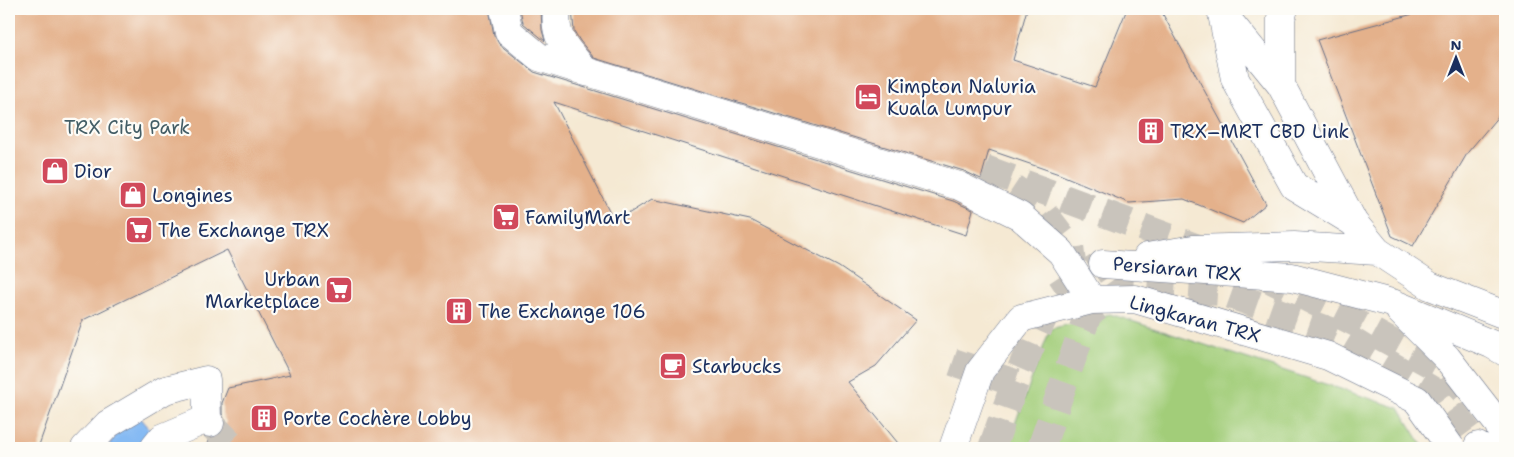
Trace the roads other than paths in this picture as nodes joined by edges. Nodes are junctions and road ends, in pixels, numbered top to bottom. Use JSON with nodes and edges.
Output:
{"nodes":[{"id":1,"x":504,"y":9,"type":"edge"},
{"id":2,"x":557,"y":9,"type":"edge"},
{"id":3,"x":1284,"y":9,"type":"edge"},
{"id":4,"x":1221,"y":10,"type":"edge"},
{"id":5,"x":586,"y":72,"type":"junction"},
{"id":6,"x":1280,"y":85,"type":"junction"},
{"id":7,"x":1354,"y":223,"type":"junction"},
{"id":8,"x":1377,"y":251,"type":"junction"},
{"id":9,"x":1092,"y":300,"type":"junction"},
{"id":10,"x":1392,"y":303,"type":"junction"},
{"id":11,"x":1505,"y":315,"type":"edge"},
{"id":12,"x":1505,"y":352,"type":"edge"},
{"id":13,"x":1505,"y":446,"type":"edge"},
{"id":14,"x":85,"y":448,"type":"edge"},
{"id":15,"x":154,"y":448,"type":"edge"},
{"id":16,"x":953,"y":448,"type":"edge"},
{"id":17,"x":1450,"y":448,"type":"edge"}],
"edges":[{"from":1,"to":5,"type":"street"},
{"from":2,"to":5,"type":"street"},
{"from":3,"to":6,"type":"street"},
{"from":4,"to":6,"type":"street"},
{"from":4,"to":7,"type":"street"},
{"from":5,"to":9,"type":"street","bridge":true},
{"from":6,"to":7,"type":"street"},
{"from":7,"to":8,"type":"street"},
{"from":8,"to":10,"type":"street","name":"Persiaran TRX"},
{"from":8,"to":11,"type":"street"},
{"from":9,"to":16,"type":"street","name":"Lingkaran TRX","bridge":true},
{"from":9,"to":17,"type":"street","name":"Lingkaran TRX","bridge":true},
{"from":10,"to":12,"type":"street","name":"Persiaran TRX"},
{"from":10,"to":13,"type":"street"},
{"from":14,"to":15,"type":"street"}]}
